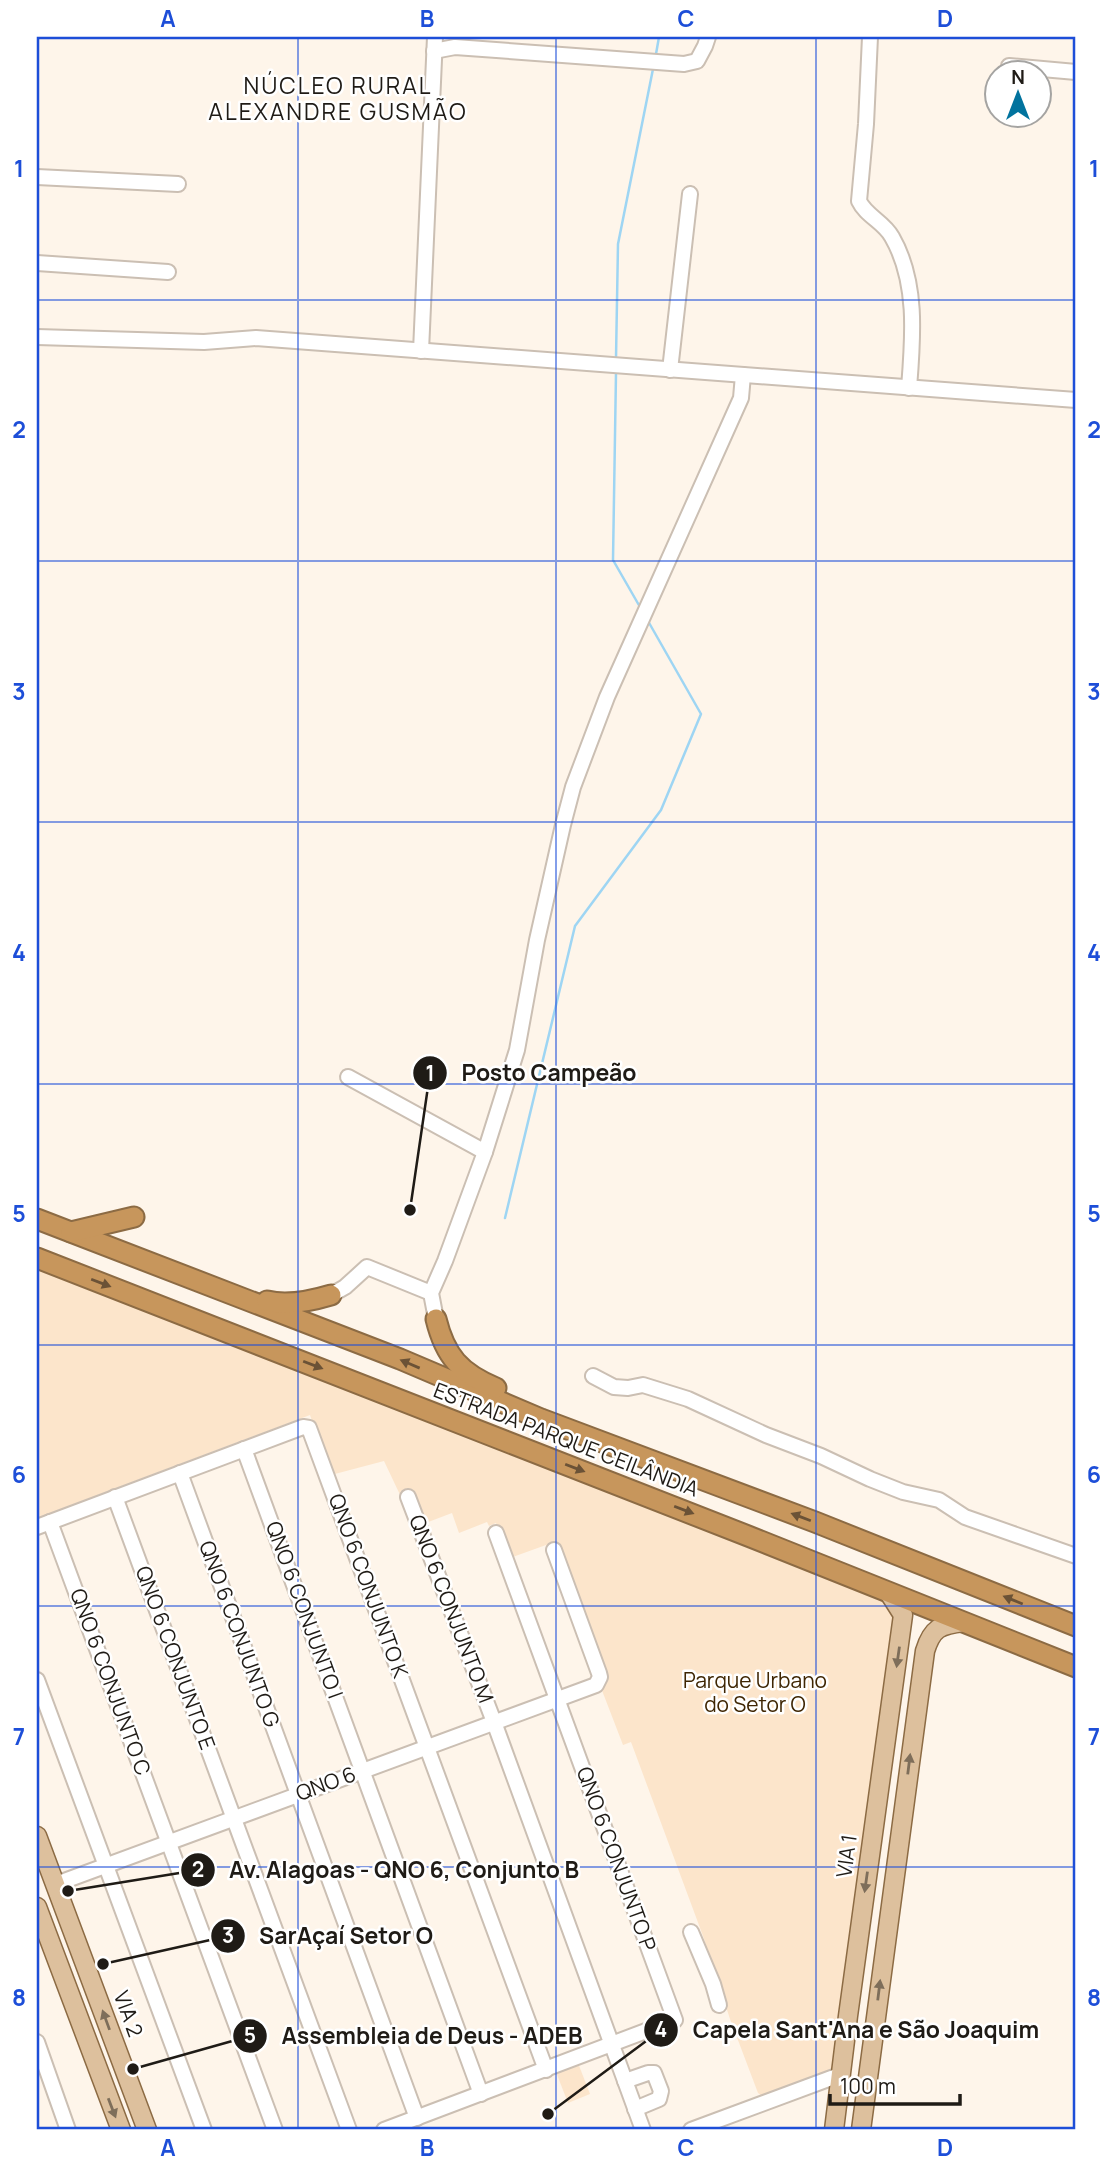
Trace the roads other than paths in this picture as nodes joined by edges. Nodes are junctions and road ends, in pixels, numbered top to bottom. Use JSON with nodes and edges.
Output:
{"nodes":[{"id":1,"x":708,"y":37,"type":"edge"},
{"id":2,"x":870,"y":37,"type":"edge"},
{"id":3,"x":435,"y":44,"type":"edge"},
{"id":4,"x":1054,"y":70,"type":"edge"},
{"id":5,"x":1076,"y":72,"type":"edge"},
{"id":6,"x":37,"y":177,"type":"edge"},
{"id":7,"x":178,"y":184,"type":"dead end"},
{"id":8,"x":690,"y":194,"type":"dead end"},
{"id":9,"x":37,"y":263,"type":"edge"},
{"id":10,"x":168,"y":272,"type":"dead end"},
{"id":11,"x":37,"y":337,"type":"edge"},
{"id":12,"x":421,"y":351,"type":"junction"},
{"id":13,"x":670,"y":370,"type":"junction"},
{"id":14,"x":743,"y":375,"type":"junction"},
{"id":15,"x":909,"y":388,"type":"junction"},
{"id":16,"x":1076,"y":400,"type":"edge"},
{"id":17,"x":348,"y":1077,"type":"dead end"},
{"id":18,"x":485,"y":1152,"type":"junction"},
{"id":19,"x":134,"y":1217,"type":"dead end"},
{"id":20,"x":37,"y":1219,"type":"edge"},
{"id":21,"x":69,"y":1233,"type":"junction"},
{"id":22,"x":37,"y":1258,"type":"edge"},
{"id":23,"x":218,"y":1288,"type":"junction"},
{"id":24,"x":431,"y":1293,"type":"junction"},
{"id":25,"x":331,"y":1295,"type":"joint"},
{"id":26,"x":436,"y":1320,"type":"joint"},
{"id":27,"x":593,"y":1376,"type":"dead end"},
{"id":28,"x":541,"y":1419,"type":"junction"},
{"id":29,"x":598,"y":1441,"type":"junction"},
{"id":30,"x":244,"y":1449,"type":"junction"},
{"id":31,"x":529,"y":1450,"type":"junction"},
{"id":32,"x":180,"y":1473,"type":"junction"},
{"id":33,"x":115,"y":1497,"type":"junction"},
{"id":34,"x":408,"y":1497,"type":"dead end"},
{"id":35,"x":43,"y":1525,"type":"edge"},
{"id":36,"x":496,"y":1532,"type":"dead end"},
{"id":37,"x":554,"y":1550,"type":"dead end"},
{"id":38,"x":1076,"y":1556,"type":"edge"},
{"id":39,"x":889,"y":1593,"type":"junction"},
{"id":40,"x":962,"y":1622,"type":"junction"},
{"id":41,"x":1076,"y":1626,"type":"edge"},
{"id":42,"x":1076,"y":1667,"type":"edge"},
{"id":43,"x":37,"y":1680,"type":"edge"},
{"id":44,"x":557,"y":1698,"type":"junction"},
{"id":45,"x":494,"y":1722,"type":"junction"},
{"id":46,"x":427,"y":1746,"type":"junction"},
{"id":47,"x":364,"y":1771,"type":"junction"},
{"id":48,"x":299,"y":1795,"type":"junction"},
{"id":49,"x":234,"y":1819,"type":"junction"},
{"id":50,"x":37,"y":1836,"type":"edge"},
{"id":51,"x":169,"y":1843,"type":"junction"},
{"id":52,"x":105,"y":1867,"type":"junction"},
{"id":53,"x":56,"y":1884,"type":"junction"},
{"id":54,"x":37,"y":1907,"type":"edge"},
{"id":55,"x":691,"y":1932,"type":"dead end"},
{"id":56,"x":859,"y":1936,"type":"junction"},
{"id":57,"x":886,"y":1941,"type":"junction"},
{"id":58,"x":719,"y":2005,"type":"dead end"},
{"id":59,"x":37,"y":2042,"type":"edge"},
{"id":60,"x":613,"y":2044,"type":"junction"},
{"id":61,"x":115,"y":2045,"type":"junction"},
{"id":62,"x":91,"y":2050,"type":"junction"},
{"id":63,"x":125,"y":2070,"type":"junction"},
{"id":64,"x":546,"y":2070,"type":"junction"},
{"id":65,"x":842,"y":2074,"type":"junction"},
{"id":66,"x":101,"y":2077,"type":"junction"},
{"id":67,"x":625,"y":2081,"type":"junction"},
{"id":68,"x":481,"y":2094,"type":"junction"},
{"id":69,"x":635,"y":2109,"type":"junction"},
{"id":70,"x":417,"y":2118,"type":"junction"},
{"id":71,"x":715,"y":2126,"type":"edge"},
{"id":72,"x":68,"y":2130,"type":"edge"},
{"id":73,"x":121,"y":2130,"type":"edge"},
{"id":74,"x":147,"y":2130,"type":"edge"},
{"id":75,"x":204,"y":2130,"type":"edge"},
{"id":76,"x":275,"y":2130,"type":"edge"},
{"id":77,"x":349,"y":2130,"type":"edge"},
{"id":78,"x":384,"y":2130,"type":"edge"},
{"id":79,"x":643,"y":2130,"type":"edge"},
{"id":80,"x":691,"y":2130,"type":"edge"},
{"id":81,"x":834,"y":2130,"type":"edge"},
{"id":82,"x":861,"y":2130,"type":"edge"}],
"edges":[{"from":1,"to":3,"type":"street"},
{"from":2,"to":15,"type":"street"},
{"from":3,"to":12,"type":"street"},
{"from":4,"to":5,"type":"street"},
{"from":6,"to":7,"type":"street"},
{"from":8,"to":13,"type":"street"},
{"from":9,"to":10,"type":"street"},
{"from":11,"to":12,"type":"street"},
{"from":12,"to":13,"type":"street"},
{"from":13,"to":14,"type":"street"},
{"from":14,"to":15,"type":"street"},
{"from":14,"to":18,"type":"street"},
{"from":15,"to":16,"type":"street"},
{"from":17,"to":18,"type":"street"},
{"from":18,"to":24,"type":"street"},
{"from":19,"to":21,"type":"highway"},
{"from":20,"to":21,"type":"highway","name":"ESTRADA PARQUE CEILÂNDIA"},
{"from":21,"to":23,"type":"highway","name":"ESTRADA PARQUE CEILÂNDIA"},
{"from":22,"to":31,"type":"highway","name":"ESTRADA PARQUE CEILÂNDIA","one_way":true},
{"from":23,"to":25,"type":"highway"},
{"from":28,"to":23,"type":"highway","name":"ESTRADA PARQUE CEILÂNDIA","one_way":true},
{"from":24,"to":25,"type":"street"},
{"from":24,"to":26,"type":"street"},
{"from":26,"to":29,"type":"highway"},
{"from":27,"to":38,"type":"street"},
{"from":28,"to":29,"type":"highway","name":"ESTRADA PARQUE CEILÂNDIA"},
{"from":28,"to":31,"type":"highway"},
{"from":41,"to":29,"type":"highway","name":"ESTRADA PARQUE CEILÂNDIA","one_way":true},
{"from":30,"to":32,"type":"street"},
{"from":30,"to":46,"type":"street","name":"QNO 6 CONJUNTO K"},
{"from":30,"to":47,"type":"street","name":"QNO 6 CONJUNTO I"},
{"from":31,"to":39,"type":"highway","name":"ESTRADA PARQUE CEILÂNDIA","one_way":true},
{"from":32,"to":33,"type":"street"},
{"from":32,"to":48,"type":"street","name":"QNO 6 CONJUNTO G"},
{"from":33,"to":35,"type":"street"},
{"from":33,"to":49,"type":"street","name":"QNO 6 CONJUNTO E"},
{"from":34,"to":45,"type":"street","name":"QNO 6 CONJUNTO M"},
{"from":35,"to":51,"type":"street","name":"QNO 6 CONJUNTO C"},
{"from":36,"to":44,"type":"street","name":"QNO 6 CONJUNTO P"},
{"from":37,"to":44,"type":"street","name":"QNO 6"},
{"from":39,"to":40,"type":"highway","name":"ESTRADA PARQUE CEILÂNDIA"},
{"from":39,"to":56,"type":"main road","name":"VIA 1","one_way":true},
{"from":40,"to":42,"type":"highway","name":"ESTRADA PARQUE CEILÂNDIA"},
{"from":57,"to":40,"type":"main road","one_way":true},
{"from":43,"to":52,"type":"street"},
{"from":44,"to":45,"type":"street","name":"QNO 6"},
{"from":44,"to":60,"type":"street","name":"QNO 6 CONJUNTO P"},
{"from":45,"to":46,"type":"street","name":"QNO 6"},
{"from":45,"to":60,"type":"street","name":"QNO 6 CONJUNTO M"},
{"from":46,"to":47,"type":"street","name":"QNO 6"},
{"from":46,"to":64,"type":"street","name":"QNO 6 CONJUNTO K"},
{"from":47,"to":48,"type":"street","name":"QNO 6"},
{"from":47,"to":68,"type":"street","name":"QNO 6 CONJUNTO I"},
{"from":48,"to":49,"type":"street","name":"QNO 6"},
{"from":48,"to":70,"type":"street","name":"QNO 6 CONJUNTO G"},
{"from":49,"to":51,"type":"street","name":"QNO 6"},
{"from":49,"to":77,"type":"street","name":"QNO 6 CONJUNTO E"},
{"from":50,"to":53,"type":"main road","name":"VIA 2"},
{"from":51,"to":52,"type":"street","name":"QNO 6"},
{"from":51,"to":76,"type":"street","name":"QNO 6 CONJUNTO C"},
{"from":52,"to":53,"type":"street","name":"QNO 6"},
{"from":52,"to":75,"type":"street"},
{"from":61,"to":53,"type":"main road","name":"VIA 2","one_way":true},
{"from":54,"to":62,"type":"main road"},
{"from":55,"to":58,"type":"street"},
{"from":56,"to":57,"type":"main road"},
{"from":56,"to":65,"type":"main road","name":"VIA 1"},
{"from":82,"to":57,"type":"main road","one_way":true},
{"from":59,"to":72,"type":"street"},
{"from":60,"to":64,"type":"street"},
{"from":60,"to":67,"type":"street","name":"QNO 6 CONJUNTO M"},
{"from":61,"to":62,"type":"main road"},
{"from":61,"to":63,"type":"main road","name":"VIA 2"},
{"from":62,"to":66,"type":"main road"},
{"from":63,"to":66,"type":"main road"},
{"from":63,"to":74,"type":"main road","name":"VIA 2"},
{"from":64,"to":68,"type":"street"},
{"from":65,"to":71,"type":"street"},
{"from":65,"to":81,"type":"main road","name":"VIA 1"},
{"from":66,"to":73,"type":"main road","one_way":true},
{"from":67,"to":69,"type":"street","name":"QNO 6 CONJUNTO M"},
{"from":67,"to":69,"type":"street"},
{"from":68,"to":70,"type":"street"},
{"from":69,"to":79,"type":"street","name":"QNO 6 CONJUNTO M"},
{"from":70,"to":78,"type":"street"},
{"from":71,"to":80,"type":"street"}]}
